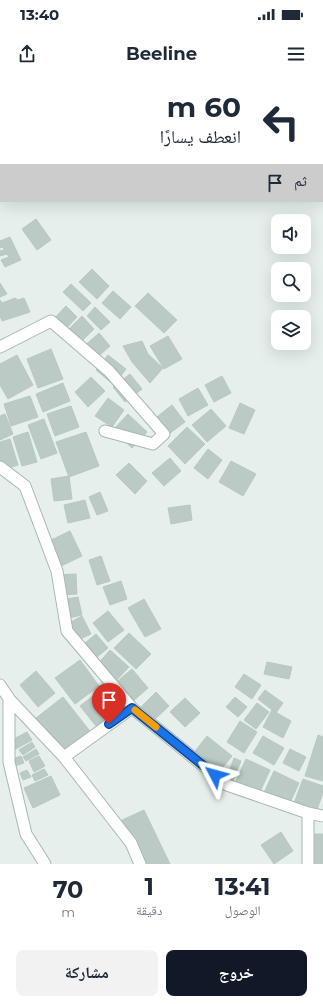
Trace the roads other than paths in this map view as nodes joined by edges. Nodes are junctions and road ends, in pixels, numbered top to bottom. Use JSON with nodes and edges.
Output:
{"nodes":[{"id":1,"x":0,"y":347,"type":"edge"},
{"id":2,"x":105,"y":431,"type":"dead end"},
{"id":3,"x":0,"y":467,"type":"edge"},
{"id":4,"x":0,"y":685,"type":"edge"},
{"id":5,"x":9,"y":699,"type":"junction"},
{"id":6,"x":132,"y":708,"type":"junction"},
{"id":7,"x":64,"y":757,"type":"junction"},
{"id":8,"x":308,"y":813,"type":"junction"},
{"id":9,"x":323,"y":816,"type":"edge"},
{"id":10,"x":45,"y":864,"type":"edge"},
{"id":11,"x":140,"y":864,"type":"edge"},
{"id":12,"x":308,"y":864,"type":"edge"}],
"edges":[{"from":1,"to":2,"type":"street"},
{"from":3,"to":6,"type":"street"},
{"from":4,"to":5,"type":"street"},
{"from":5,"to":7,"type":"street"},
{"from":5,"to":10,"type":"street"},
{"from":6,"to":7,"type":"street"},
{"from":6,"to":8,"type":"street"},
{"from":7,"to":11,"type":"street"},
{"from":8,"to":9,"type":"street"},
{"from":8,"to":12,"type":"street"}]}
